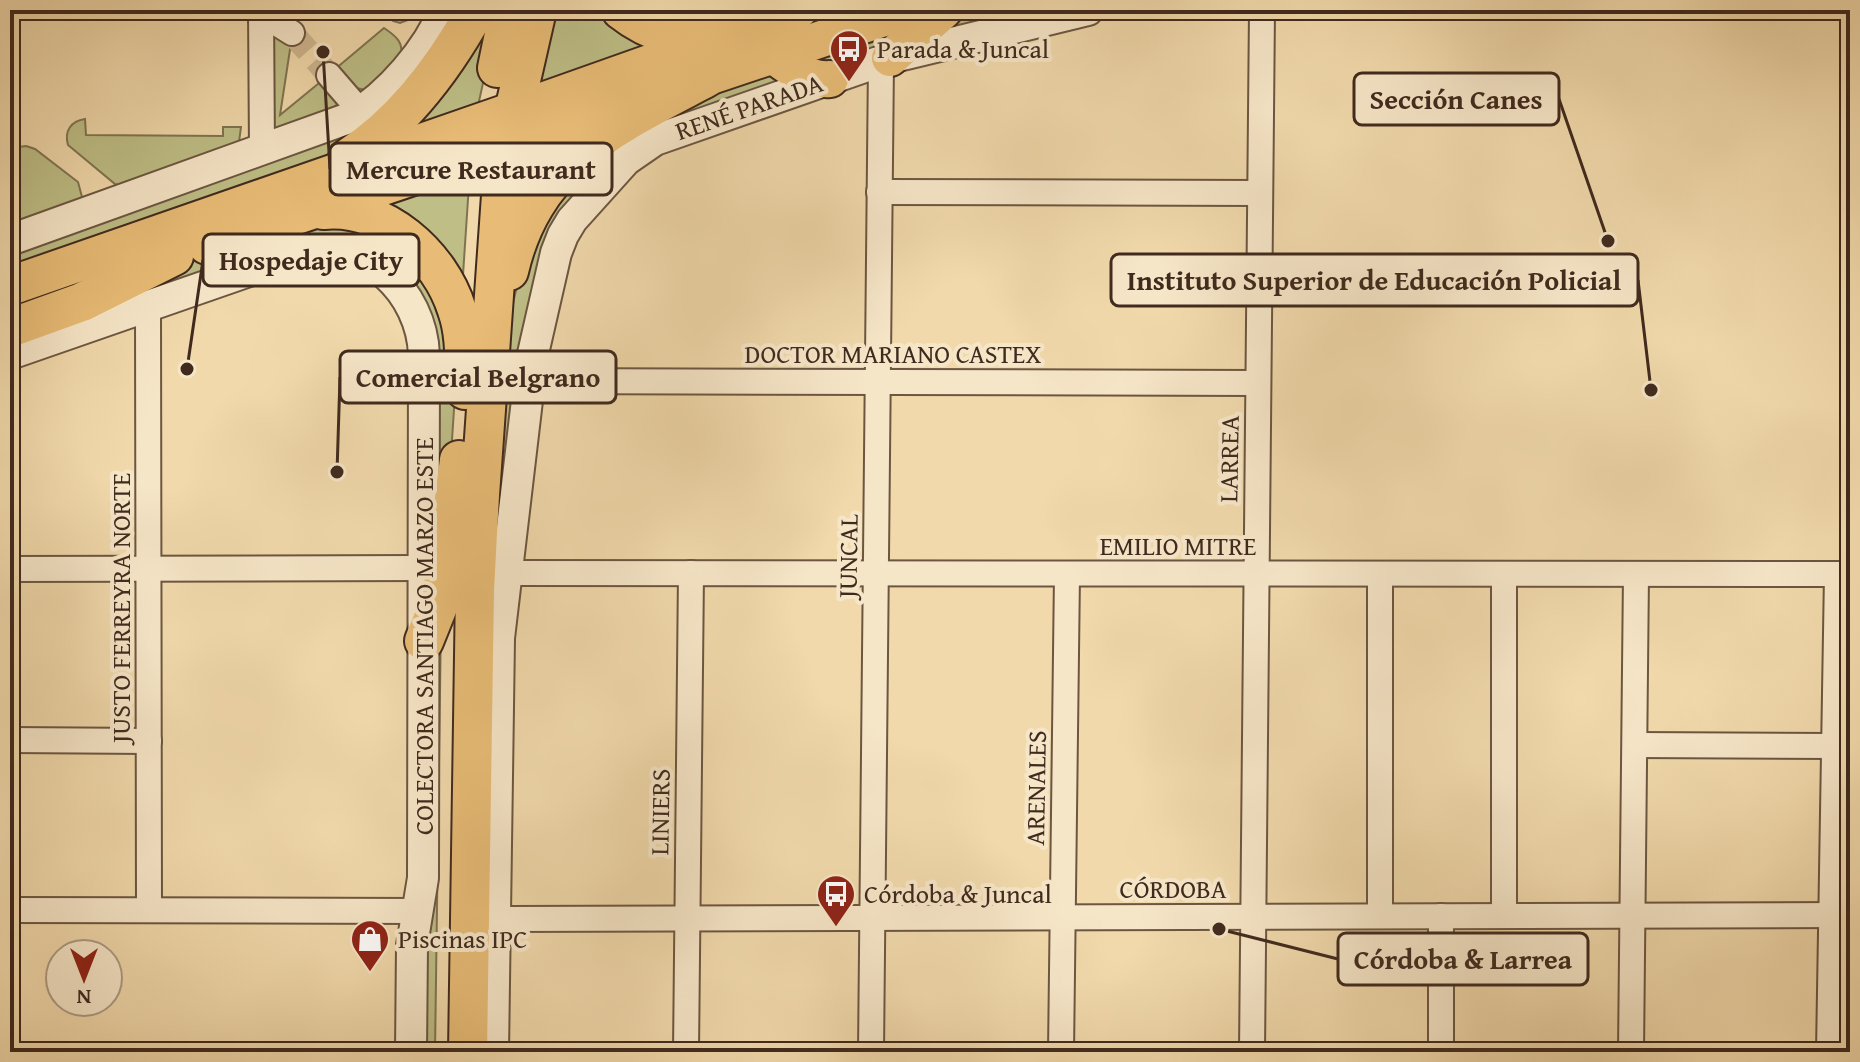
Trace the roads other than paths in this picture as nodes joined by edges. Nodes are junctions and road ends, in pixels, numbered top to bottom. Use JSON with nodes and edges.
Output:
{"nodes":[{"id":1,"x":444,"y":10,"type":"edge"},
{"id":2,"x":476,"y":10,"type":"edge"},
{"id":3,"x":509,"y":10,"type":"edge"},
{"id":4,"x":537,"y":10,"type":"edge"},
{"id":5,"x":621,"y":10,"type":"edge"},
{"id":6,"x":799,"y":10,"type":"edge"},
{"id":7,"x":908,"y":10,"type":"edge"},
{"id":8,"x":944,"y":10,"type":"edge"},
{"id":9,"x":1088,"y":10,"type":"edge"},
{"id":10,"x":1262,"y":10,"type":"edge"},
{"id":11,"x":261,"y":14,"type":"edge"},
{"id":12,"x":768,"y":29,"type":"edge"},
{"id":13,"x":292,"y":33,"type":"tunnel mouth"},
{"id":14,"x":721,"y":38,"type":"junction"},
{"id":15,"x":886,"y":59,"type":"junction"},
{"id":16,"x":329,"y":75,"type":"tunnel mouth"},
{"id":17,"x":706,"y":78,"type":"junction"},
{"id":18,"x":830,"y":79,"type":"junction"},
{"id":19,"x":348,"y":118,"type":"junction"},
{"id":20,"x":498,"y":132,"type":"junction"},
{"id":21,"x":262,"y":151,"type":"junction"},
{"id":22,"x":879,"y":192,"type":"junction"},
{"id":23,"x":1260,"y":193,"type":"junction"},
{"id":24,"x":285,"y":205,"type":"junction"},
{"id":25,"x":10,"y":240,"type":"edge"},
{"id":26,"x":174,"y":256,"type":"junction"},
{"id":27,"x":10,"y":286,"type":"edge"},
{"id":28,"x":148,"y":306,"type":"junction"},
{"id":29,"x":10,"y":311,"type":"edge"},
{"id":30,"x":10,"y":328,"type":"edge"},
{"id":31,"x":10,"y":354,"type":"edge"},
{"id":32,"x":529,"y":381,"type":"junction"},
{"id":33,"x":878,"y":382,"type":"junction"},
{"id":34,"x":1258,"y":383,"type":"junction"},
{"id":35,"x":465,"y":390,"type":"junction"},
{"id":36,"x":472,"y":449,"type":"junction"},
{"id":37,"x":424,"y":568,"type":"junction"},
{"id":38,"x":10,"y":569,"type":"edge"},
{"id":39,"x":149,"y":569,"type":"junction"},
{"id":40,"x":506,"y":573,"type":"junction"},
{"id":41,"x":691,"y":573,"type":"junction"},
{"id":42,"x":875,"y":573,"type":"junction"},
{"id":43,"x":1067,"y":574,"type":"junction"},
{"id":44,"x":1256,"y":574,"type":"junction"},
{"id":45,"x":1380,"y":574,"type":"junction"},
{"id":46,"x":1504,"y":574,"type":"junction"},
{"id":47,"x":1636,"y":574,"type":"junction"},
{"id":48,"x":1844,"y":574,"type":"edge"},
{"id":49,"x":424,"y":641,"type":"junction"},
{"id":50,"x":10,"y":740,"type":"edge"},
{"id":51,"x":149,"y":741,"type":"junction"},
{"id":52,"x":1635,"y":745,"type":"junction"},
{"id":53,"x":1834,"y":746,"type":"junction"},
{"id":54,"x":10,"y":910,"type":"edge"},
{"id":55,"x":149,"y":910,"type":"junction"},
{"id":56,"x":418,"y":911,"type":"junction"},
{"id":57,"x":1841,"y":915,"type":"edge"},
{"id":58,"x":1380,"y":916,"type":"junction"},
{"id":59,"x":1441,"y":916,"type":"junction"},
{"id":60,"x":1504,"y":916,"type":"junction"},
{"id":61,"x":1632,"y":916,"type":"junction"},
{"id":62,"x":1063,"y":917,"type":"junction"},
{"id":63,"x":1253,"y":917,"type":"junction"},
{"id":64,"x":687,"y":918,"type":"junction"},
{"id":65,"x":872,"y":918,"type":"junction"},
{"id":66,"x":495,"y":919,"type":"junction"},
{"id":67,"x":411,"y":1052,"type":"edge"},
{"id":68,"x":445,"y":1052,"type":"edge"},
{"id":69,"x":468,"y":1052,"type":"edge"},
{"id":70,"x":493,"y":1052,"type":"edge"},
{"id":71,"x":686,"y":1052,"type":"edge"},
{"id":72,"x":871,"y":1052,"type":"edge"},
{"id":73,"x":1061,"y":1052,"type":"edge"},
{"id":74,"x":1252,"y":1052,"type":"edge"},
{"id":75,"x":1441,"y":1052,"type":"edge"},
{"id":76,"x":1631,"y":1052,"type":"edge"},
{"id":77,"x":1829,"y":1052,"type":"edge"}],
"edges":[{"from":1,"to":19,"type":"street"},
{"from":2,"to":24,"type":"highway"},
{"from":3,"to":20,"type":"highway"},
{"from":4,"to":20,"type":"highway"},
{"from":5,"to":14,"type":"highway"},
{"from":6,"to":12,"type":"main road"},
{"from":7,"to":12,"type":"main road"},
{"from":8,"to":15,"type":"main road"},
{"from":9,"to":15,"type":"street","name":"RENÉ PARADA"},
{"from":10,"to":23,"type":"street","name":"LARREA"},
{"from":11,"to":13,"type":"street"},
{"from":11,"to":21,"type":"street"},
{"from":12,"to":14,"type":"main road"},
{"from":12,"to":17,"type":"main road"},
{"from":12,"to":18,"type":"main road"},
{"from":14,"to":20,"type":"main road"},
{"from":15,"to":18,"type":"street","name":"RENÉ PARADA"},
{"from":15,"to":22,"type":"street","name":"JUNCAL"},
{"from":16,"to":19,"type":"street"},
{"from":17,"to":20,"type":"main road"},
{"from":17,"to":36,"type":"highway"},
{"from":18,"to":32,"type":"street","name":"RENÉ PARADA"},
{"from":19,"to":21,"type":"street"},
{"from":20,"to":24,"type":"highway"},
{"from":20,"to":35,"type":"highway"},
{"from":20,"to":36,"type":"highway"},
{"from":21,"to":25,"type":"street"},
{"from":22,"to":23,"type":"street"},
{"from":22,"to":33,"type":"street","name":"JUNCAL"},
{"from":23,"to":34,"type":"street","name":"LARREA"},
{"from":24,"to":26,"type":"highway"},
{"from":24,"to":27,"type":"highway"},
{"from":24,"to":35,"type":"highway"},
{"from":26,"to":29,"type":"highway"},
{"from":26,"to":30,"type":"highway"},
{"from":28,"to":31,"type":"street","name":"COLECTORA SANTIAGO MARZO ESTE"},
{"from":28,"to":37,"type":"street","name":"COLECTORA SANTIAGO MARZO ESTE"},
{"from":28,"to":39,"type":"street","name":"JUSTO FERREYRA NORTE"},
{"from":32,"to":33,"type":"street","name":"DOCTOR MARIANO CASTEX"},
{"from":32,"to":40,"type":"street"},
{"from":33,"to":34,"type":"street","name":"DOCTOR MARIANO CASTEX"},
{"from":33,"to":42,"type":"street","name":"JUNCAL"},
{"from":34,"to":44,"type":"street","name":"LARREA"},
{"from":35,"to":36,"type":"highway"},
{"from":36,"to":49,"type":"highway"},
{"from":36,"to":68,"type":"highway"},
{"from":36,"to":69,"type":"highway"},
{"from":37,"to":39,"type":"street"},
{"from":37,"to":49,"type":"street","name":"COLECTORA SANTIAGO MARZO ESTE"},
{"from":38,"to":39,"type":"street"},
{"from":39,"to":51,"type":"street","name":"JUSTO FERREYRA NORTE"},
{"from":40,"to":41,"type":"street","name":"EMILIO MITRE"},
{"from":40,"to":66,"type":"street"},
{"from":41,"to":42,"type":"street","name":"EMILIO MITRE"},
{"from":41,"to":64,"type":"street","name":"LINIERS"},
{"from":42,"to":43,"type":"street","name":"EMILIO MITRE"},
{"from":42,"to":65,"type":"street","name":"JUNCAL"},
{"from":43,"to":44,"type":"street","name":"EMILIO MITRE"},
{"from":43,"to":62,"type":"street","name":"ARENALES"},
{"from":44,"to":45,"type":"street","name":"EMILIO MITRE"},
{"from":44,"to":63,"type":"street","name":"LARREA"},
{"from":45,"to":46,"type":"street","name":"EMILIO MITRE"},
{"from":45,"to":58,"type":"street"},
{"from":46,"to":47,"type":"street","name":"EMILIO MITRE"},
{"from":46,"to":60,"type":"street"},
{"from":47,"to":48,"type":"street","name":"EMILIO MITRE"},
{"from":47,"to":52,"type":"street"},
{"from":48,"to":53,"type":"street"},
{"from":49,"to":56,"type":"street","name":"COLECTORA SANTIAGO MARZO ESTE"},
{"from":50,"to":51,"type":"street"},
{"from":51,"to":55,"type":"street","name":"JUSTO FERREYRA NORTE"},
{"from":52,"to":53,"type":"street"},
{"from":52,"to":61,"type":"street"},
{"from":53,"to":57,"type":"street"},
{"from":54,"to":55,"type":"street"},
{"from":55,"to":56,"type":"street"},
{"from":56,"to":67,"type":"street","name":"COLECTORA SANTIAGO MARZO ESTE"},
{"from":57,"to":61,"type":"street","name":"CÓRDOBA"},
{"from":57,"to":77,"type":"street"},
{"from":58,"to":59,"type":"street","name":"CÓRDOBA"},
{"from":58,"to":63,"type":"street","name":"CÓRDOBA"},
{"from":59,"to":60,"type":"street","name":"CÓRDOBA"},
{"from":59,"to":75,"type":"street"},
{"from":60,"to":61,"type":"street","name":"CÓRDOBA"},
{"from":61,"to":76,"type":"street"},
{"from":62,"to":63,"type":"street","name":"CÓRDOBA"},
{"from":62,"to":65,"type":"street","name":"CÓRDOBA"},
{"from":62,"to":73,"type":"street","name":"ARENALES"},
{"from":63,"to":74,"type":"street","name":"LARREA"},
{"from":64,"to":65,"type":"street","name":"CÓRDOBA"},
{"from":64,"to":66,"type":"street","name":"CÓRDOBA"},
{"from":64,"to":71,"type":"street","name":"LINIERS"},
{"from":65,"to":72,"type":"street","name":"JUNCAL"},
{"from":66,"to":70,"type":"street"}]}
